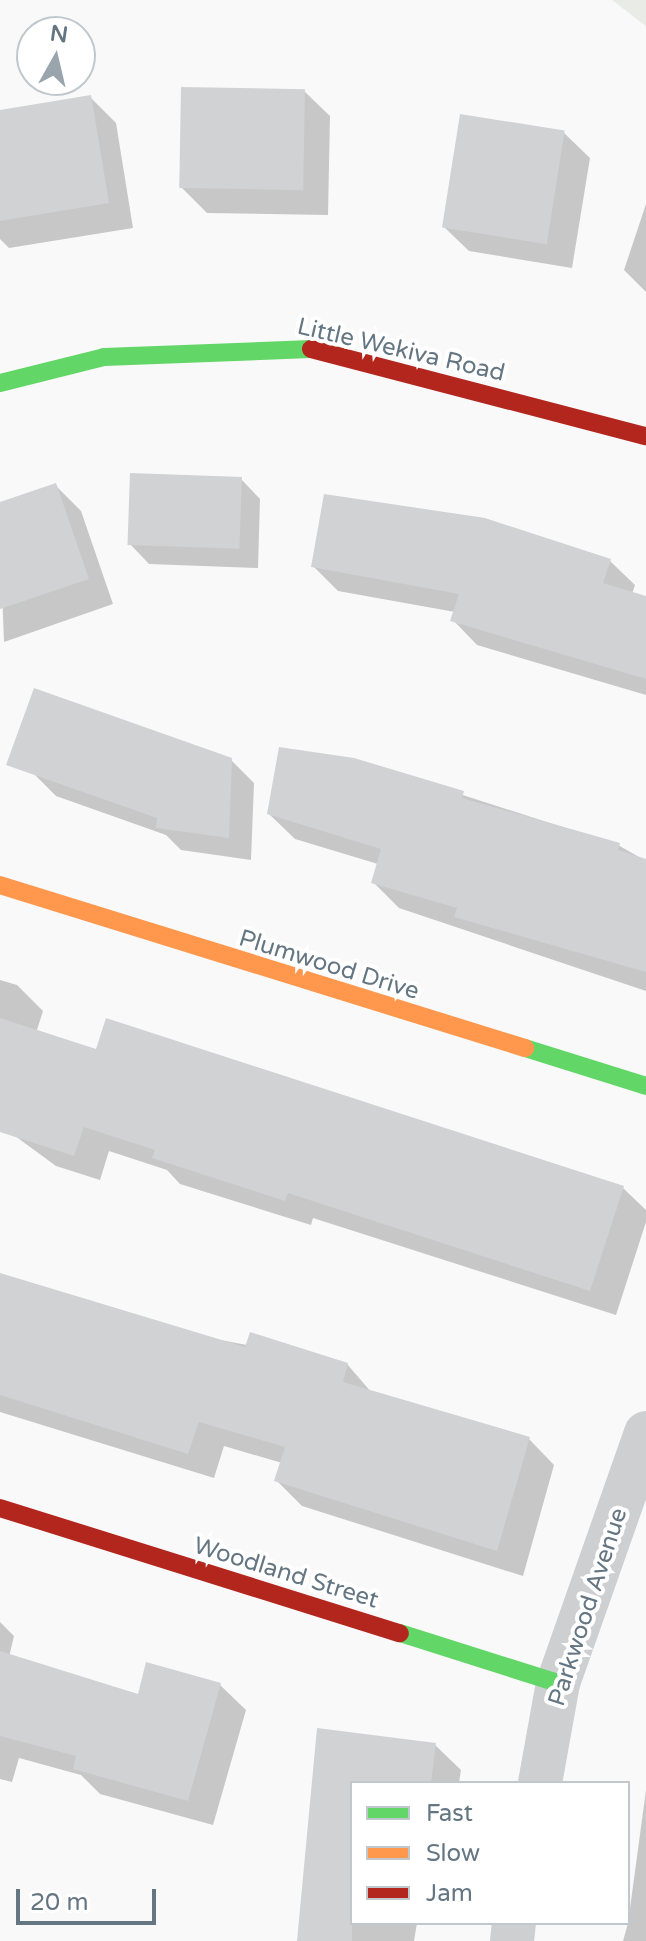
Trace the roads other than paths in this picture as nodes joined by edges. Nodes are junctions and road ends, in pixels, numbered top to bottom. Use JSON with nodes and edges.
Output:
{"nodes":[{"id":1,"x":0,"y":383,"type":"edge"},
{"id":2,"x":646,"y":436,"type":"edge"},
{"id":3,"x":0,"y":885,"type":"edge"},
{"id":4,"x":646,"y":1086,"type":"edge"},
{"id":5,"x":646,"y":1433,"type":"edge"},
{"id":6,"x":0,"y":1508,"type":"edge"},
{"id":7,"x":558,"y":1683,"type":"junction"},
{"id":8,"x":540,"y":1781,"type":"edge"}],
"edges":[{"from":1,"to":2,"type":"street","name":"Little Wekiva Road"},
{"from":3,"to":4,"type":"street","name":"Plumwood Drive"},
{"from":5,"to":7,"type":"street","name":"Parkwood Avenue"},
{"from":6,"to":7,"type":"street","name":"Woodland Street"},
{"from":7,"to":8,"type":"street","name":"Parkwood Avenue"}]}
